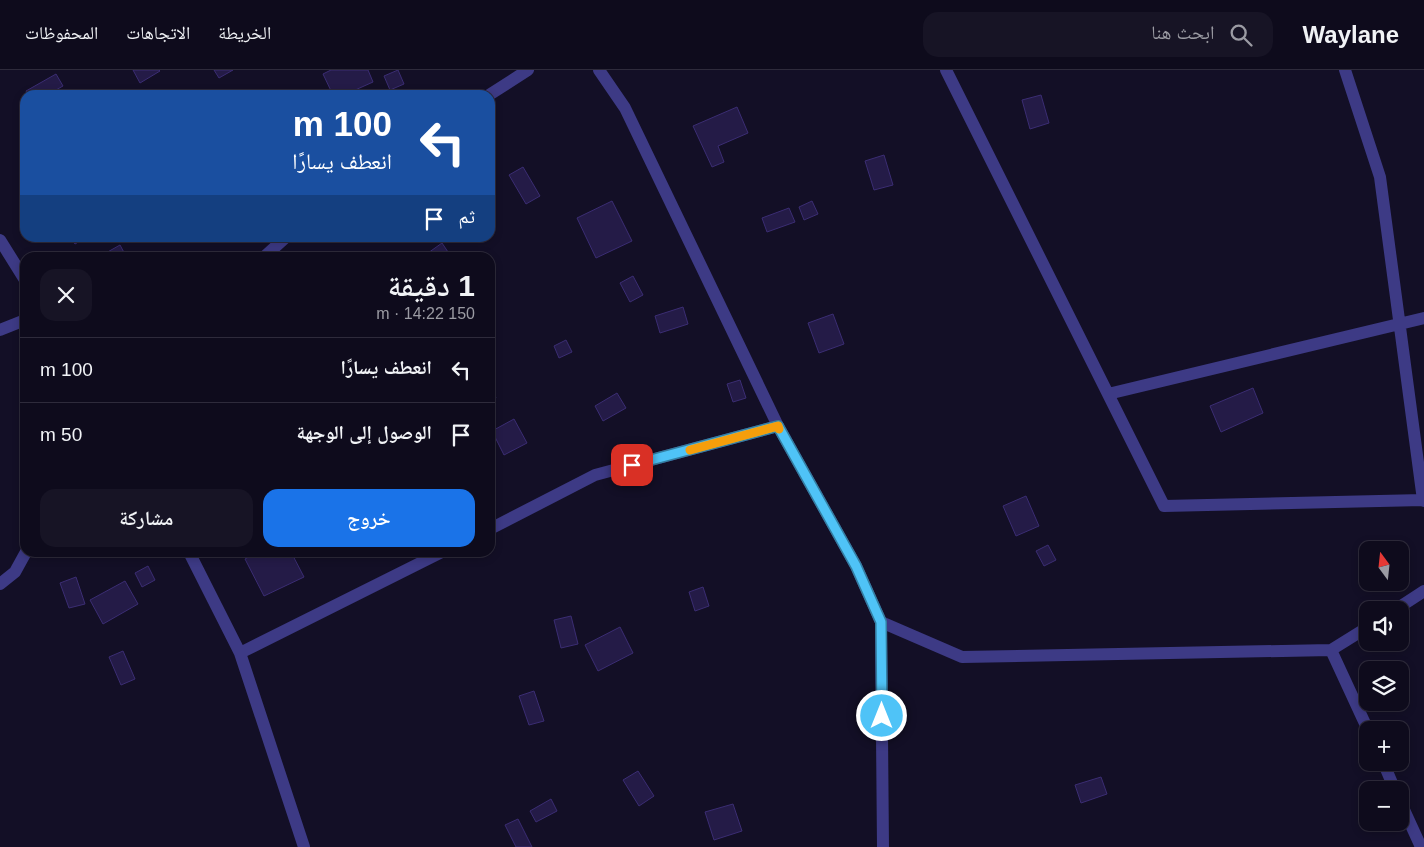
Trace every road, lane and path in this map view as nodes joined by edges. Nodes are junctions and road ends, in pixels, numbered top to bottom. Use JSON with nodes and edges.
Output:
{"nodes":[{"id":1,"x":528,"y":70,"type":"edge"},
{"id":2,"x":599,"y":70,"type":"edge"},
{"id":3,"x":946,"y":70,"type":"edge"},
{"id":4,"x":1345,"y":70,"type":"edge"},
{"id":5,"x":495,"y":91,"type":"edge"},
{"id":6,"x":0,"y":240,"type":"edge"},
{"id":7,"x":281,"y":242,"type":"edge"},
{"id":8,"x":270,"y":252,"type":"edge"},
{"id":9,"x":20,"y":272,"type":"edge"},
{"id":10,"x":1424,"y":318,"type":"edge"},
{"id":11,"x":20,"y":322,"type":"edge"},
{"id":12,"x":1400,"y":324,"type":"junction"},
{"id":13,"x":0,"y":330,"type":"edge"},
{"id":14,"x":1108,"y":394,"type":"junction"},
{"id":15,"x":778,"y":426,"type":"junction"},
{"id":16,"x":1423,"y":500,"type":"edge"},
{"id":17,"x":495,"y":526,"type":"edge"},
{"id":18,"x":23,"y":557,"type":"edge"},
{"id":19,"x":192,"y":557,"type":"edge"},
{"id":20,"x":432,"y":557,"type":"edge"},
{"id":21,"x":0,"y":584,"type":"edge"},
{"id":22,"x":1424,"y":591,"type":"edge"},
{"id":23,"x":1409,"y":601,"type":"edge"},
{"id":24,"x":881,"y":622,"type":"junction"},
{"id":25,"x":1359,"y":633,"type":"edge"},
{"id":26,"x":1331,"y":650,"type":"junction"},
{"id":27,"x":240,"y":653,"type":"junction"},
{"id":28,"x":1364,"y":721,"type":"edge"},
{"id":29,"x":1409,"y":820,"type":"edge"},
{"id":30,"x":304,"y":847,"type":"edge"},
{"id":31,"x":883,"y":847,"type":"edge"},
{"id":32,"x":1421,"y":847,"type":"edge"}],
"edges":[{"from":1,"to":5,"type":"street"},
{"from":2,"to":15,"type":"street"},
{"from":3,"to":14,"type":"street"},
{"from":4,"to":12,"type":"street"},
{"from":6,"to":9,"type":"street"},
{"from":7,"to":8,"type":"street"},
{"from":10,"to":12,"type":"street"},
{"from":11,"to":13,"type":"street"},
{"from":12,"to":14,"type":"street"},
{"from":12,"to":16,"type":"street"},
{"from":14,"to":16,"type":"street"},
{"from":15,"to":17,"type":"street"},
{"from":15,"to":24,"type":"street"},
{"from":18,"to":21,"type":"street"},
{"from":19,"to":27,"type":"street"},
{"from":20,"to":27,"type":"street"},
{"from":22,"to":23,"type":"street"},
{"from":24,"to":26,"type":"street"},
{"from":24,"to":31,"type":"street"},
{"from":25,"to":26,"type":"street"},
{"from":26,"to":28,"type":"street"},
{"from":27,"to":30,"type":"street"},
{"from":29,"to":32,"type":"street"}]}
